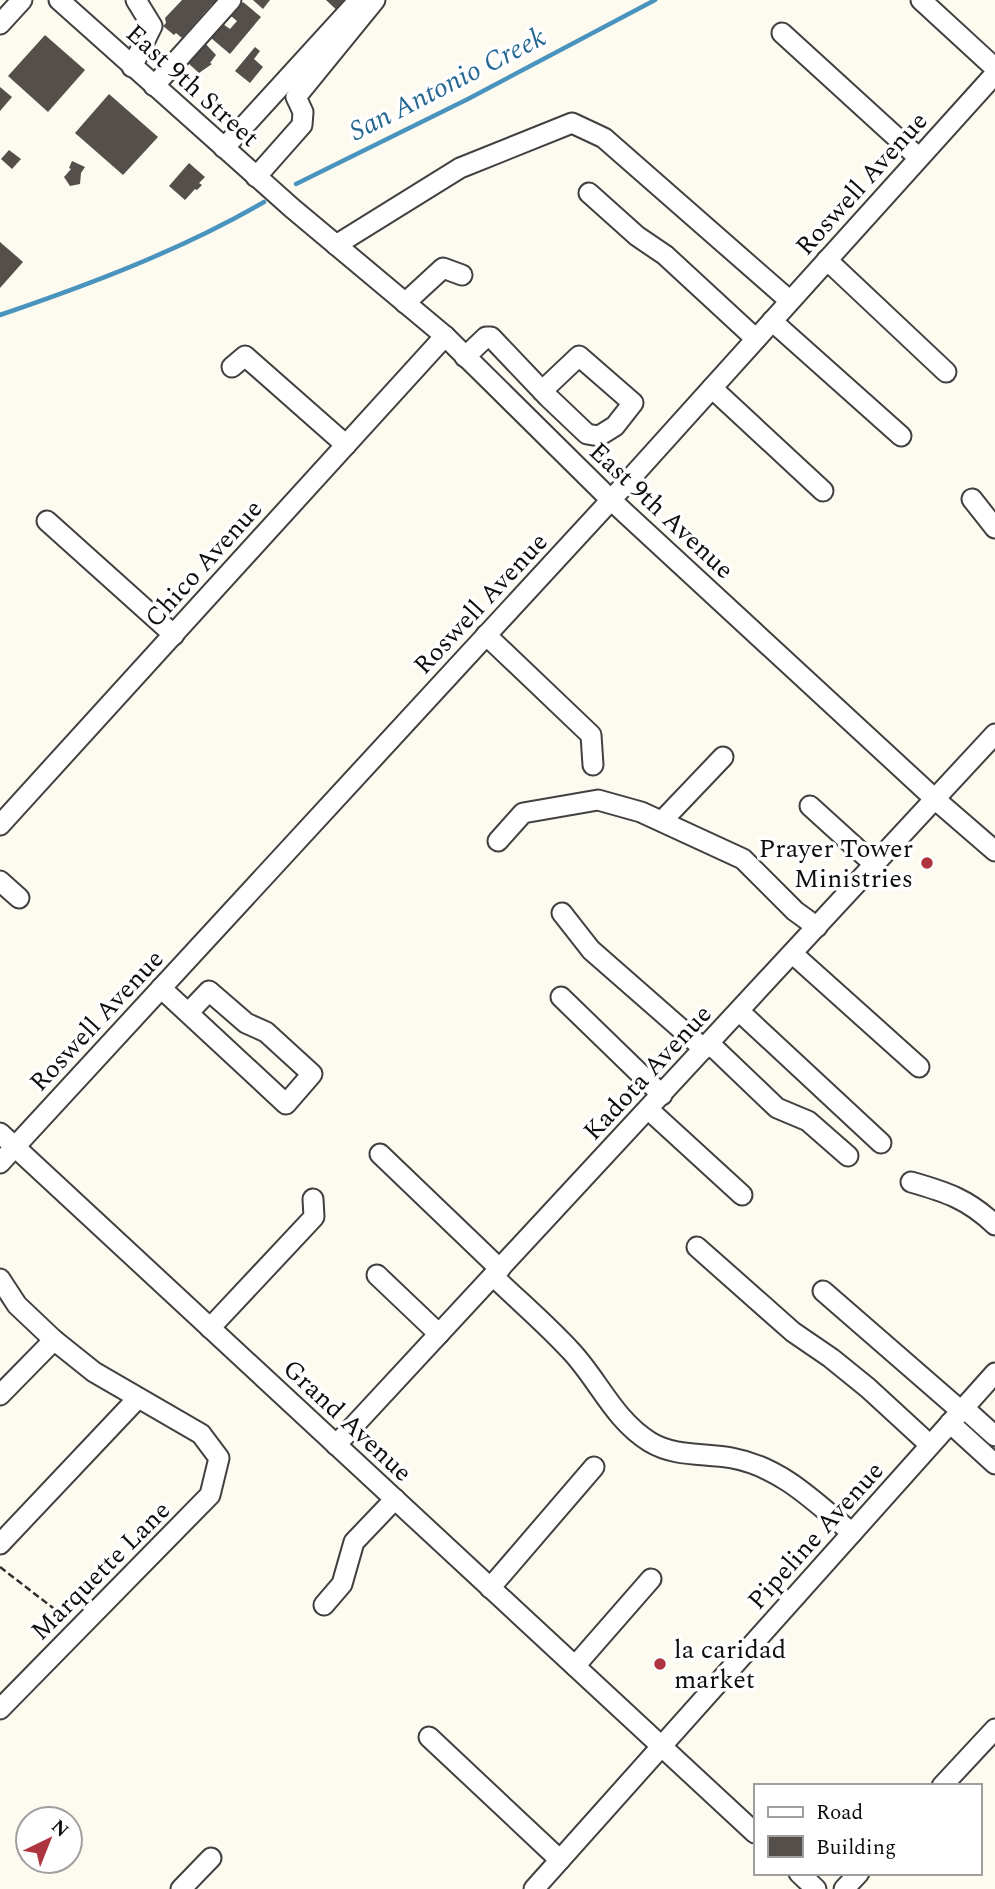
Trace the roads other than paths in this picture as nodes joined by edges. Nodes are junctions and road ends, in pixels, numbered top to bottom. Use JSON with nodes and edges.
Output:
{"nodes":[{"id":1,"x":22,"y":0,"type":"edge"},
{"id":2,"x":59,"y":0,"type":"edge"},
{"id":3,"x":135,"y":0,"type":"edge"},
{"id":4,"x":230,"y":0,"type":"edge"},
{"id":5,"x":359,"y":0,"type":"edge"},
{"id":6,"x":374,"y":0,"type":"edge"},
{"id":7,"x":921,"y":0,"type":"edge"},
{"id":8,"x":0,"y":24,"type":"edge"},
{"id":9,"x":782,"y":33,"type":"dead end"},
{"id":10,"x":132,"y":67,"type":"junction"},
{"id":11,"x":995,"y":68,"type":"edge"},
{"id":12,"x":995,"y":74,"type":"edge"},
{"id":13,"x":154,"y":86,"type":"junction"},
{"id":14,"x":224,"y":148,"type":"junction"},
{"id":15,"x":919,"y":158,"type":"junction"},
{"id":16,"x":256,"y":177,"type":"junction"},
{"id":17,"x":589,"y":194,"type":"dead end"},
{"id":18,"x":292,"y":208,"type":"joint"},
{"id":19,"x":336,"y":245,"type":"junction"},
{"id":20,"x":827,"y":260,"type":"junction"},
{"id":21,"x":462,"y":275,"type":"dead end"},
{"id":22,"x":790,"y":301,"type":"junction"},
{"id":23,"x":405,"y":303,"type":"junction"},
{"id":24,"x":772,"y":321,"type":"junction"},
{"id":25,"x":445,"y":336,"type":"junction"},
{"id":26,"x":756,"y":339,"type":"junction"},
{"id":27,"x":466,"y":357,"type":"junction"},
{"id":28,"x":232,"y":367,"type":"dead end"},
{"id":29,"x":946,"y":372,"type":"dead end"},
{"id":30,"x":712,"y":388,"type":"junction"},
{"id":31,"x":542,"y":391,"type":"junction"},
{"id":32,"x":901,"y":436,"type":"dead end"},
{"id":33,"x":346,"y":445,"type":"junction"},
{"id":34,"x":823,"y":492,"type":"dead end"},
{"id":35,"x":972,"y":499,"type":"dead end"},
{"id":36,"x":611,"y":500,"type":"junction"},
{"id":37,"x":47,"y":521,"type":"dead end"},
{"id":38,"x":995,"y":528,"type":"edge"},
{"id":39,"x":174,"y":635,"type":"junction"},
{"id":40,"x":486,"y":635,"type":"junction"},
{"id":41,"x":995,"y":734,"type":"edge"},
{"id":42,"x":723,"y":757,"type":"dead end"},
{"id":43,"x":593,"y":765,"type":"dead end"},
{"id":44,"x":936,"y":800,"type":"junction"},
{"id":45,"x":810,"y":806,"type":"dead end"},
{"id":46,"x":662,"y":821,"type":"junction"},
{"id":47,"x":0,"y":825,"type":"edge"},
{"id":48,"x":498,"y":841,"type":"dead end"},
{"id":49,"x":995,"y":851,"type":"edge"},
{"id":50,"x":875,"y":865,"type":"junction"},
{"id":51,"x":0,"y":881,"type":"edge"},
{"id":52,"x":19,"y":898,"type":"dead end"},
{"id":53,"x":562,"y":913,"type":"dead end"},
{"id":54,"x":817,"y":928,"type":"junction"},
{"id":55,"x":793,"y":954,"type":"junction"},
{"id":56,"x":161,"y":988,"type":"junction"},
{"id":57,"x":561,"y":997,"type":"dead end"},
{"id":58,"x":739,"y":1011,"type":"junction"},
{"id":59,"x":188,"y":1013,"type":"junction"},
{"id":60,"x":706,"y":1046,"type":"junction"},
{"id":61,"x":919,"y":1067,"type":"dead end"},
{"id":62,"x":655,"y":1102,"type":"junction"},
{"id":63,"x":0,"y":1133,"type":"edge"},
{"id":64,"x":881,"y":1143,"type":"dead end"},
{"id":65,"x":15,"y":1147,"type":"junction"},
{"id":66,"x":380,"y":1154,"type":"dead end"},
{"id":67,"x":848,"y":1156,"type":"dead end"},
{"id":68,"x":0,"y":1163,"type":"edge"},
{"id":69,"x":912,"y":1182,"type":"dead end"},
{"id":70,"x":742,"y":1195,"type":"dead end"},
{"id":71,"x":313,"y":1199,"type":"dead end"},
{"id":72,"x":995,"y":1225,"type":"edge"},
{"id":73,"x":697,"y":1247,"type":"dead end"},
{"id":74,"x":496,"y":1273,"type":"junction"},
{"id":75,"x":377,"y":1275,"type":"dead end"},
{"id":76,"x":0,"y":1279,"type":"edge"},
{"id":77,"x":823,"y":1291,"type":"dead end"},
{"id":78,"x":210,"y":1328,"type":"junction"},
{"id":79,"x":439,"y":1334,"type":"junction"},
{"id":80,"x":54,"y":1340,"type":"junction"},
{"id":81,"x":995,"y":1373,"type":"edge"},
{"id":82,"x":0,"y":1395,"type":"edge"},
{"id":83,"x":138,"y":1398,"type":"junction"},
{"id":84,"x":958,"y":1414,"type":"junction"},
{"id":85,"x":995,"y":1436,"type":"edge"},
{"id":86,"x":336,"y":1445,"type":"junction"},
{"id":87,"x":930,"y":1445,"type":"junction"},
{"id":88,"x":995,"y":1464,"type":"edge"},
{"id":89,"x":594,"y":1467,"type":"dead end"},
{"id":90,"x":395,"y":1499,"type":"junction"},
{"id":91,"x":852,"y":1534,"type":"junction"},
{"id":92,"x":0,"y":1544,"type":"edge"},
{"id":93,"x":651,"y":1579,"type":"dead end"},
{"id":94,"x":490,"y":1588,"type":"junction"},
{"id":95,"x":324,"y":1605,"type":"dead end"},
{"id":96,"x":575,"y":1666,"type":"junction"},
{"id":97,"x":0,"y":1709,"type":"edge"},
{"id":98,"x":995,"y":1729,"type":"edge"},
{"id":99,"x":429,"y":1737,"type":"dead end"},
{"id":100,"x":661,"y":1746,"type":"junction"},
{"id":101,"x":944,"y":1784,"type":"edge"},
{"id":102,"x":754,"y":1832,"type":"edge"},
{"id":103,"x":211,"y":1858,"type":"dead end"},
{"id":104,"x":560,"y":1860,"type":"junction"},
{"id":105,"x":801,"y":1875,"type":"edge"},
{"id":106,"x":857,"y":1875,"type":"edge"},
{"id":107,"x":181,"y":1889,"type":"edge"},
{"id":108,"x":534,"y":1889,"type":"edge"},
{"id":109,"x":816,"y":1889,"type":"edge"},
{"id":110,"x":844,"y":1889,"type":"edge"}],
"edges":[{"from":1,"to":8,"type":"street"},
{"from":2,"to":10,"type":"street","name":"East 9th Street"},
{"from":3,"to":10,"type":"street"},
{"from":4,"to":13,"type":"street"},
{"from":5,"to":14,"type":"street"},
{"from":6,"to":16,"type":"street"},
{"from":7,"to":11,"type":"street"},
{"from":9,"to":15,"type":"street"},
{"from":10,"to":13,"type":"street","name":"East 9th Street"},
{"from":12,"to":15,"type":"street","name":"Roswell Avenue"},
{"from":13,"to":14,"type":"street","name":"East 9th Street"},
{"from":14,"to":16,"type":"street","name":"East 9th Street"},
{"from":15,"to":20,"type":"street","name":"Roswell Avenue"},
{"from":16,"to":18,"type":"street","name":"East 9th Street"},
{"from":17,"to":26,"type":"street"},
{"from":18,"to":19,"type":"street","name":"East 9th Avenue"},
{"from":19,"to":22,"type":"street"},
{"from":19,"to":23,"type":"street","name":"East 9th Avenue"},
{"from":20,"to":22,"type":"street","name":"Roswell Avenue"},
{"from":20,"to":29,"type":"street"},
{"from":21,"to":23,"type":"street"},
{"from":22,"to":24,"type":"street","name":"Roswell Avenue"},
{"from":23,"to":25,"type":"street","name":"East 9th Avenue"},
{"from":24,"to":26,"type":"street","name":"Roswell Avenue"},
{"from":24,"to":32,"type":"street"},
{"from":25,"to":27,"type":"street","name":"East 9th Avenue"},
{"from":25,"to":33,"type":"street","name":"Chico Avenue"},
{"from":26,"to":30,"type":"street","name":"Roswell Avenue"},
{"from":27,"to":31,"type":"street"},
{"from":27,"to":36,"type":"street","name":"East 9th Avenue"},
{"from":28,"to":33,"type":"street"},
{"from":30,"to":34,"type":"street"},
{"from":30,"to":36,"type":"street","name":"Roswell Avenue"},
{"from":31,"to":31,"type":"street"},
{"from":33,"to":39,"type":"street","name":"Chico Avenue"},
{"from":35,"to":38,"type":"street"},
{"from":36,"to":40,"type":"street","name":"Roswell Avenue"},
{"from":36,"to":44,"type":"street","name":"East 9th Avenue"},
{"from":37,"to":39,"type":"street"},
{"from":39,"to":47,"type":"street","name":"Chico Avenue"},
{"from":40,"to":43,"type":"street"},
{"from":40,"to":56,"type":"street","name":"Roswell Avenue"},
{"from":41,"to":44,"type":"street","name":"Kadota Avenue"},
{"from":42,"to":46,"type":"street"},
{"from":44,"to":49,"type":"street","name":"East 9th Avenue"},
{"from":44,"to":50,"type":"street","name":"Kadota Avenue"},
{"from":45,"to":50,"type":"street"},
{"from":46,"to":48,"type":"street"},
{"from":46,"to":54,"type":"street"},
{"from":50,"to":54,"type":"street","name":"Kadota Avenue"},
{"from":51,"to":52,"type":"street"},
{"from":53,"to":60,"type":"street"},
{"from":54,"to":55,"type":"street","name":"Kadota Avenue"},
{"from":55,"to":58,"type":"street","name":"Kadota Avenue"},
{"from":55,"to":61,"type":"street"},
{"from":56,"to":59,"type":"street"},
{"from":56,"to":65,"type":"street","name":"Roswell Avenue"},
{"from":57,"to":62,"type":"street"},
{"from":58,"to":60,"type":"street","name":"Kadota Avenue"},
{"from":58,"to":64,"type":"street"},
{"from":59,"to":59,"type":"street"},
{"from":60,"to":62,"type":"street","name":"Kadota Avenue"},
{"from":60,"to":67,"type":"street"},
{"from":62,"to":70,"type":"street"},
{"from":62,"to":74,"type":"street","name":"Kadota Avenue"},
{"from":63,"to":65,"type":"street","name":"Grand Avenue"},
{"from":65,"to":68,"type":"street","name":"Roswell Avenue"},
{"from":65,"to":78,"type":"street","name":"Grand Avenue"},
{"from":66,"to":74,"type":"street"},
{"from":69,"to":72,"type":"street"},
{"from":71,"to":78,"type":"street"},
{"from":73,"to":87,"type":"street"},
{"from":74,"to":79,"type":"street","name":"Kadota Avenue"},
{"from":74,"to":91,"type":"street"},
{"from":75,"to":79,"type":"street"},
{"from":76,"to":80,"type":"street"},
{"from":77,"to":84,"type":"street"},
{"from":78,"to":86,"type":"street","name":"Grand Avenue"},
{"from":79,"to":86,"type":"street","name":"Kadota Avenue"},
{"from":80,"to":82,"type":"street"},
{"from":80,"to":83,"type":"street"},
{"from":81,"to":84,"type":"street","name":"Pipeline Avenue"},
{"from":83,"to":92,"type":"street"},
{"from":83,"to":97,"type":"street","name":"Marquette Lane"},
{"from":84,"to":85,"type":"street"},
{"from":84,"to":87,"type":"street","name":"Pipeline Avenue"},
{"from":84,"to":88,"type":"street"},
{"from":86,"to":90,"type":"street","name":"Grand Avenue"},
{"from":87,"to":91,"type":"street","name":"Pipeline Avenue"},
{"from":89,"to":94,"type":"street"},
{"from":90,"to":94,"type":"street","name":"Grand Avenue"},
{"from":90,"to":95,"type":"street"},
{"from":91,"to":100,"type":"street","name":"Pipeline Avenue"},
{"from":93,"to":96,"type":"street"},
{"from":94,"to":96,"type":"street","name":"Grand Avenue"},
{"from":96,"to":100,"type":"street","name":"Grand Avenue"},
{"from":98,"to":101,"type":"street"},
{"from":99,"to":104,"type":"street"},
{"from":100,"to":102,"type":"street","name":"Grand Avenue"},
{"from":100,"to":104,"type":"street","name":"Pipeline Avenue"},
{"from":103,"to":107,"type":"street"},
{"from":104,"to":108,"type":"street","name":"Pipeline Avenue"},
{"from":105,"to":109,"type":"street"},
{"from":106,"to":110,"type":"street"}]}
